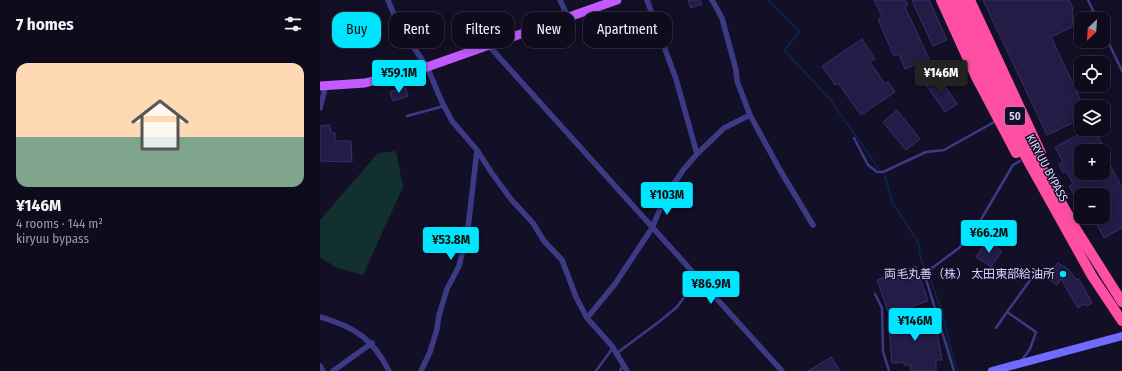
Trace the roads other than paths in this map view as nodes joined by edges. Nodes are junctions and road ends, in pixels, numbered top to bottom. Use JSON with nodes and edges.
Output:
{"nodes":[{"id":1,"x":388,"y":0,"type":"edge"},
{"id":2,"x":560,"y":0,"type":"edge"},
{"id":3,"x":617,"y":0,"type":"edge"},
{"id":4,"x":647,"y":0,"type":"edge"},
{"id":5,"x":712,"y":0,"type":"edge"},
{"id":6,"x":941,"y":0,"type":"edge"},
{"id":7,"x":950,"y":0,"type":"edge"},
{"id":8,"x":960,"y":0,"type":"edge"},
{"id":9,"x":970,"y":0,"type":"edge"},
{"id":10,"x":1088,"y":0,"type":"edge"},
{"id":11,"x":566,"y":12,"type":"edge"},
{"id":12,"x":1094,"y":12,"type":"edge"},
{"id":13,"x":575,"y":15,"type":"edge"},
{"id":14,"x":1110,"y":46,"type":"edge"},
{"id":15,"x":480,"y":48,"type":"edge"},
{"id":16,"x":491,"y":48,"type":"edge"},
{"id":17,"x":427,"y":67,"type":"junction"},
{"id":18,"x":1122,"y":71,"type":"edge"},
{"id":19,"x":323,"y":86,"type":"edge"},
{"id":20,"x":444,"y":106,"type":"junction"},
{"id":21,"x":320,"y":108,"type":"edge"},
{"id":22,"x":750,"y":115,"type":"junction"},
{"id":23,"x":407,"y":116,"type":"dead end"},
{"id":24,"x":998,"y":120,"type":"junction"},
{"id":25,"x":854,"y":138,"type":"dead end"},
{"id":26,"x":477,"y":150,"type":"junction"},
{"id":27,"x":697,"y":154,"type":"junction"},
{"id":28,"x":1020,"y":161,"type":"junction"},
{"id":29,"x":1060,"y":221,"type":"junction"},
{"id":30,"x":813,"y":225,"type":"dead end"},
{"id":31,"x":652,"y":228,"type":"junction"},
{"id":32,"x":1076,"y":229,"type":"junction"},
{"id":33,"x":698,"y":278,"type":"junction"},
{"id":34,"x":1031,"y":278,"type":"dead end"},
{"id":35,"x":875,"y":294,"type":"dead end"},
{"id":36,"x":1122,"y":302,"type":"edge"},
{"id":37,"x":1007,"y":312,"type":"junction"},
{"id":38,"x":320,"y":317,"type":"edge"},
{"id":39,"x":587,"y":318,"type":"junction"},
{"id":40,"x":1122,"y":321,"type":"edge"},
{"id":41,"x":996,"y":328,"type":"dead end"},
{"id":42,"x":1122,"y":336,"type":"edge"},
{"id":43,"x":372,"y":343,"type":"junction"},
{"id":44,"x":615,"y":351,"type":"junction"},
{"id":45,"x":1020,"y":364,"type":"junction"},
{"id":46,"x":623,"y":365,"type":"junction"},
{"id":47,"x":320,"y":366,"type":"edge"},
{"id":48,"x":323,"y":371,"type":"edge"},
{"id":49,"x":333,"y":371,"type":"edge"},
{"id":50,"x":390,"y":371,"type":"edge"},
{"id":51,"x":421,"y":371,"type":"edge"},
{"id":52,"x":596,"y":371,"type":"edge"},
{"id":53,"x":620,"y":371,"type":"edge"},
{"id":54,"x":627,"y":371,"type":"edge"},
{"id":55,"x":782,"y":371,"type":"edge"},
{"id":56,"x":888,"y":371,"type":"edge"},
{"id":57,"x":954,"y":371,"type":"edge"},
{"id":58,"x":992,"y":371,"type":"edge"}],
"edges":[{"from":1,"to":17,"type":"street"},
{"from":2,"to":11,"type":"street"},
{"from":3,"to":13,"type":"main road"},
{"from":4,"to":27,"type":"street"},
{"from":5,"to":22,"type":"street"},
{"from":6,"to":24,"type":"highway","number":"50"},
{"from":7,"to":29,"type":"highway","name":"KIRYUU BYPASS","number":"50"},
{"from":8,"to":32,"type":"highway","name":"KIRYUU BYPASS","number":"50"},
{"from":9,"to":32,"type":"highway","number":"50"},
{"from":10,"to":12,"type":"lane"},
{"from":14,"to":18,"type":"lane"},
{"from":15,"to":17,"type":"main road"},
{"from":16,"to":31,"type":"street"},
{"from":17,"to":19,"type":"main road"},
{"from":17,"to":20,"type":"street"},
{"from":19,"to":21,"type":"street"},
{"from":20,"to":23,"type":"lane"},
{"from":20,"to":26,"type":"street"},
{"from":22,"to":27,"type":"street"},
{"from":22,"to":30,"type":"street"},
{"from":24,"to":25,"type":"lane"},
{"from":24,"to":28,"type":"highway","number":"50"},
{"from":26,"to":39,"type":"street"},
{"from":26,"to":51,"type":"street"},
{"from":27,"to":31,"type":"street"},
{"from":28,"to":29,"type":"highway","number":"50"},
{"from":28,"to":57,"type":"lane"},
{"from":29,"to":40,"type":"highway","name":"KIRYUU BYPASS","number":"50"},
{"from":31,"to":33,"type":"street"},
{"from":31,"to":39,"type":"street"},
{"from":32,"to":36,"type":"highway","name":"KIRYUU BYPASS","number":"50"},
{"from":33,"to":44,"type":"lane"},
{"from":33,"to":55,"type":"street"},
{"from":34,"to":37,"type":"lane"},
{"from":35,"to":56,"type":"lane"},
{"from":37,"to":41,"type":"lane"},
{"from":37,"to":45,"type":"lane"},
{"from":38,"to":43,"type":"street"},
{"from":39,"to":44,"type":"street"},
{"from":42,"to":45,"type":"street"},
{"from":43,"to":49,"type":"street"},
{"from":43,"to":50,"type":"street"},
{"from":44,"to":46,"type":"street"},
{"from":44,"to":52,"type":"lane"},
{"from":45,"to":58,"type":"street"},
{"from":46,"to":53,"type":"lane"},
{"from":46,"to":54,"type":"street"},
{"from":47,"to":48,"type":"street"}]}
